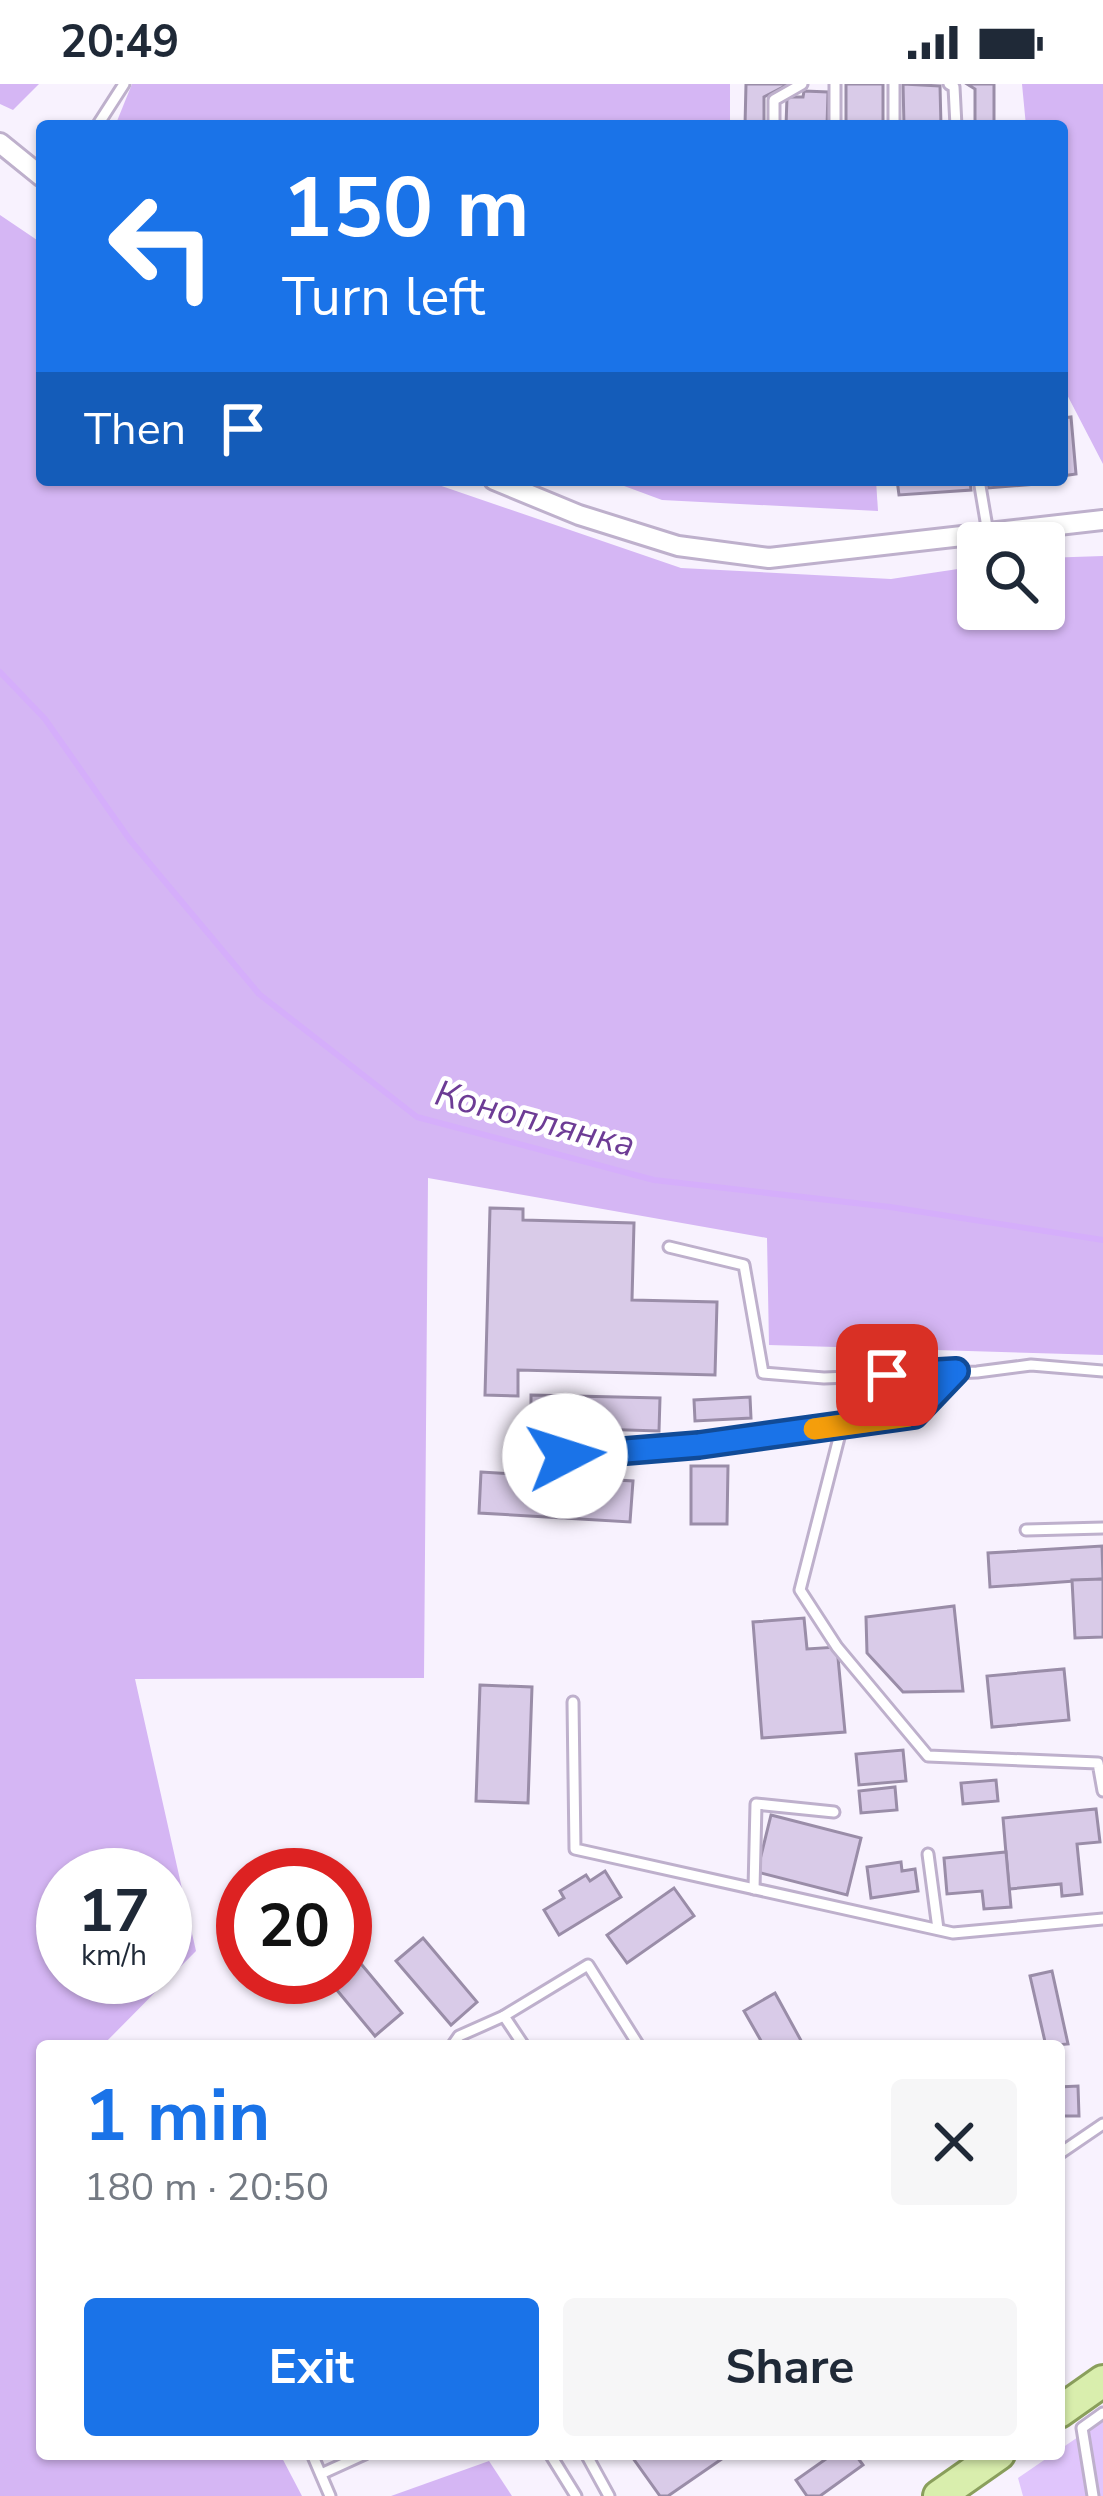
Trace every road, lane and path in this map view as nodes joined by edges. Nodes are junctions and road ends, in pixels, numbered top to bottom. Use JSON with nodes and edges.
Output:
{"nodes":[{"id":1,"x":124,"y":84,"type":"edge"},
{"id":2,"x":802,"y":84,"type":"edge"},
{"id":3,"x":835,"y":84,"type":"edge"},
{"id":4,"x":894,"y":84,"type":"edge"},
{"id":5,"x":949,"y":84,"type":"edge"},
{"id":6,"x":102,"y":120,"type":"edge"},
{"id":7,"x":774,"y":120,"type":"edge"},
{"id":8,"x":835,"y":120,"type":"edge"},
{"id":9,"x":895,"y":120,"type":"edge"},
{"id":10,"x":956,"y":120,"type":"edge"},
{"id":11,"x":0,"y":143,"type":"edge"},
{"id":12,"x":36,"y":172,"type":"edge"},
{"id":13,"x":509,"y":486,"type":"edge"},
{"id":14,"x":980,"y":486,"type":"edge"},
{"id":15,"x":1103,"y":520,"type":"edge"},
{"id":16,"x":986,"y":522,"type":"edge"},
{"id":17,"x":1065,"y":524,"type":"edge"},
{"id":18,"x":957,"y":537,"type":"edge"},
{"id":19,"x":669,"y":1247,"type":"dead end"},
{"id":20,"x":956,"y":1371,"type":"junction"},
{"id":21,"x":1103,"y":1371,"type":"edge"},
{"id":22,"x":842,"y":1426,"type":"junction"},
{"id":23,"x":520,"y":1460,"type":"dead end"},
{"id":24,"x":1103,"y":1528,"type":"edge"},
{"id":25,"x":1026,"y":1530,"type":"dead end"},
{"id":26,"x":573,"y":1702,"type":"dead end"},
{"id":27,"x":1103,"y":1791,"type":"edge"},
{"id":28,"x":834,"y":1812,"type":"dead end"},
{"id":29,"x":928,"y":1854,"type":"dead end"},
{"id":30,"x":754,"y":1889,"type":"junction"},
{"id":31,"x":1103,"y":1918,"type":"edge"},
{"id":32,"x":938,"y":1929,"type":"junction"},
{"id":33,"x":504,"y":2016,"type":"junction"},
{"id":34,"x":456,"y":2040,"type":"edge"},
{"id":35,"x":520,"y":2040,"type":"edge"},
{"id":36,"x":635,"y":2040,"type":"edge"},
{"id":37,"x":1103,"y":2124,"type":"edge"},
{"id":38,"x":1065,"y":2150,"type":"edge"},
{"id":39,"x":1103,"y":2381,"type":"edge"},
{"id":40,"x":1065,"y":2404,"type":"edge"},
{"id":41,"x":1103,"y":2413,"type":"edge"},
{"id":42,"x":315,"y":2460,"type":"edge"},
{"id":43,"x":350,"y":2460,"type":"edge"},
{"id":44,"x":554,"y":2460,"type":"edge"},
{"id":45,"x":589,"y":2460,"type":"edge"},
{"id":46,"x":991,"y":2460,"type":"edge"},
{"id":47,"x":321,"y":2474,"type":"junction"},
{"id":48,"x":951,"y":2492,"type":"edge"},
{"id":49,"x":330,"y":2496,"type":"edge"},
{"id":50,"x":576,"y":2496,"type":"edge"},
{"id":51,"x":609,"y":2496,"type":"edge"},
{"id":52,"x":1093,"y":2496,"type":"edge"}],
"edges":[{"from":1,"to":6,"type":"lane"},
{"from":2,"to":7,"type":"lane"},
{"from":3,"to":8,"type":"lane"},
{"from":4,"to":9,"type":"lane"},
{"from":5,"to":10,"type":"lane"},
{"from":11,"to":12,"type":"street"},
{"from":13,"to":18,"type":"street"},
{"from":14,"to":16,"type":"lane"},
{"from":15,"to":17,"type":"street"},
{"from":19,"to":20,"type":"lane"},
{"from":20,"to":21,"type":"lane"},
{"from":20,"to":22,"type":"lane"},
{"from":22,"to":23,"type":"lane"},
{"from":22,"to":27,"type":"lane"},
{"from":24,"to":25,"type":"lane"},
{"from":26,"to":30,"type":"lane"},
{"from":28,"to":30,"type":"lane"},
{"from":29,"to":32,"type":"lane"},
{"from":30,"to":32,"type":"lane"},
{"from":31,"to":32,"type":"lane"},
{"from":33,"to":34,"type":"lane"},
{"from":33,"to":35,"type":"lane"},
{"from":33,"to":36,"type":"lane"},
{"from":37,"to":38,"type":"lane"},
{"from":39,"to":40,"type":"main road"},
{"from":41,"to":52,"type":"lane"},
{"from":42,"to":47,"type":"lane"},
{"from":43,"to":47,"type":"lane"},
{"from":44,"to":50,"type":"lane"},
{"from":45,"to":51,"type":"lane"},
{"from":46,"to":48,"type":"main road"},
{"from":47,"to":49,"type":"lane"}]}
